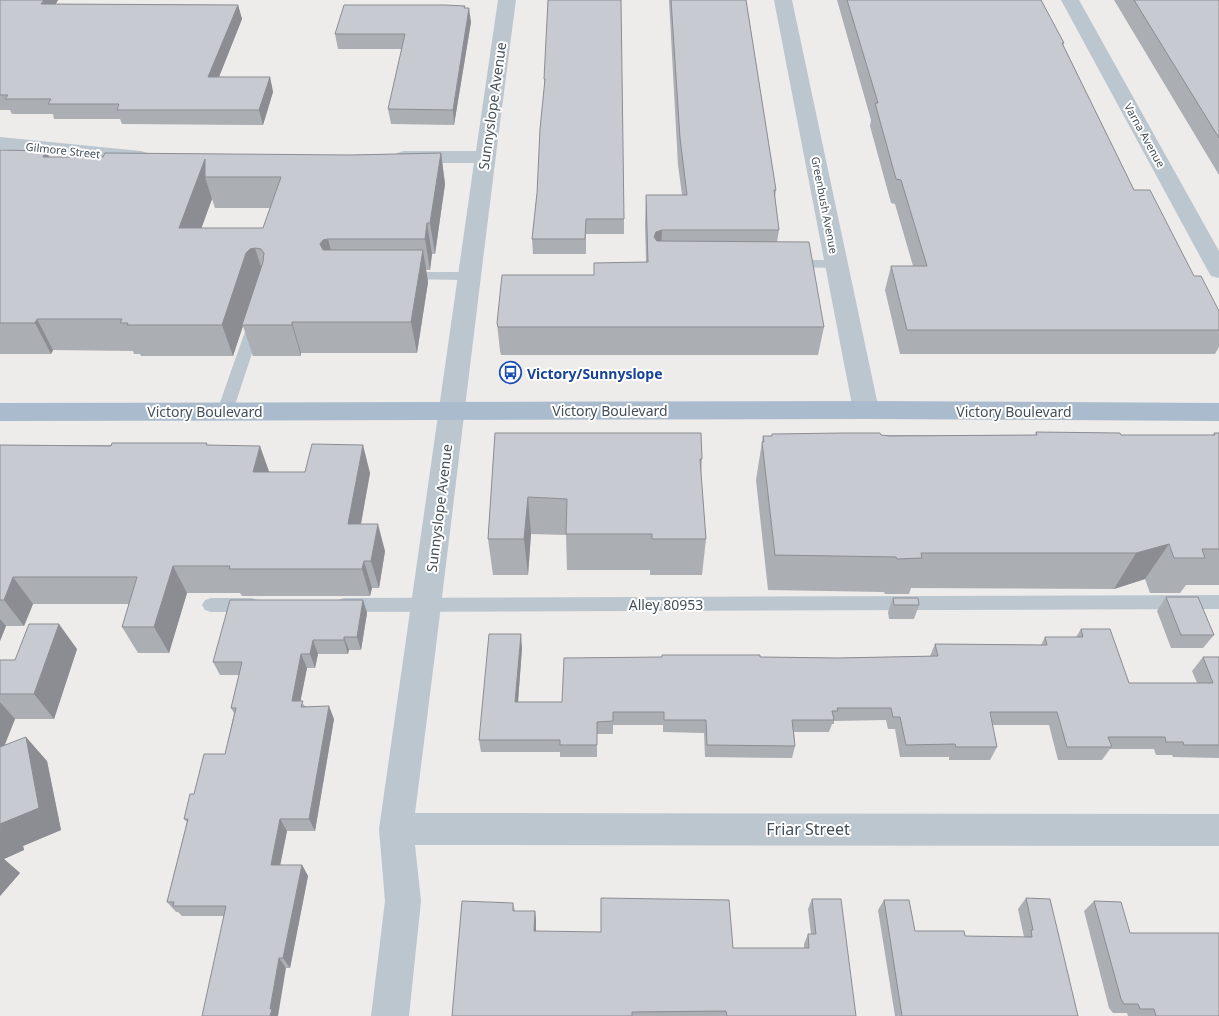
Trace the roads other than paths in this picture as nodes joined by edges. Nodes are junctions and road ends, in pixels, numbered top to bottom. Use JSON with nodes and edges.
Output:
{"nodes":[{"id":1,"x":507,"y":0,"type":"edge"},
{"id":2,"x":784,"y":0,"type":"edge"},
{"id":3,"x":1070,"y":0,"type":"edge"},
{"id":4,"x":0,"y":143,"type":"edge"},
{"id":5,"x":164,"y":157,"type":"edge"},
{"id":6,"x":388,"y":157,"type":"edge"},
{"id":7,"x":485,"y":157,"type":"junction"},
{"id":8,"x":776,"y":264,"type":"edge"},
{"id":9,"x":837,"y":264,"type":"junction"},
{"id":10,"x":1219,"y":270,"type":"edge"},
{"id":11,"x":396,"y":276,"type":"edge"},
{"id":12,"x":468,"y":276,"type":"junction"},
{"id":13,"x":258,"y":310,"type":"edge"},
{"id":14,"x":450,"y":410,"type":"junction"},
{"id":15,"x":866,"y":410,"type":"junction"},
{"id":16,"x":225,"y":411,"type":"junction"},
{"id":17,"x":0,"y":412,"type":"edge"},
{"id":18,"x":1219,"y":412,"type":"edge"},
{"id":19,"x":1219,"y":602,"type":"edge"},
{"id":20,"x":211,"y":605,"type":"dead end"},
{"id":21,"x":270,"y":605,"type":"edge"},
{"id":22,"x":329,"y":605,"type":"edge"},
{"id":23,"x":427,"y":605,"type":"junction"},
{"id":24,"x":396,"y":829,"type":"junction"},
{"id":25,"x":1219,"y":830,"type":"edge"},
{"id":26,"x":390,"y":1016,"type":"edge"}],
"edges":[{"from":1,"to":7,"type":"street","name":"Sunnyslope Avenue"},
{"from":2,"to":9,"type":"street","name":"Greenbush Avenue"},
{"from":3,"to":10,"type":"street","name":"Varna Avenue"},
{"from":4,"to":5,"type":"street","name":"Gilmore Street"},
{"from":6,"to":7,"type":"street"},
{"from":7,"to":12,"type":"street","name":"Sunnyslope Avenue"},
{"from":8,"to":9,"type":"lane"},
{"from":9,"to":15,"type":"street","name":"Greenbush Avenue"},
{"from":11,"to":12,"type":"lane"},
{"from":12,"to":14,"type":"street","name":"Sunnyslope Avenue"},
{"from":13,"to":16,"type":"lane"},
{"from":14,"to":15,"type":"main road","name":"Victory Boulevard"},
{"from":14,"to":16,"type":"main road","name":"Victory Boulevard"},
{"from":14,"to":23,"type":"street","name":"Sunnyslope Avenue"},
{"from":15,"to":18,"type":"main road","name":"Victory Boulevard"},
{"from":16,"to":17,"type":"main road","name":"Victory Boulevard"},
{"from":19,"to":23,"type":"lane","name":"Alley 80953"},
{"from":20,"to":21,"type":"lane"},
{"from":22,"to":23,"type":"lane","name":"Alley 80953"},
{"from":23,"to":24,"type":"street","name":"Sunnyslope Avenue"},
{"from":24,"to":25,"type":"street","name":"Friar Street"},
{"from":24,"to":26,"type":"street","name":"Sunnyslope Avenue"}]}
